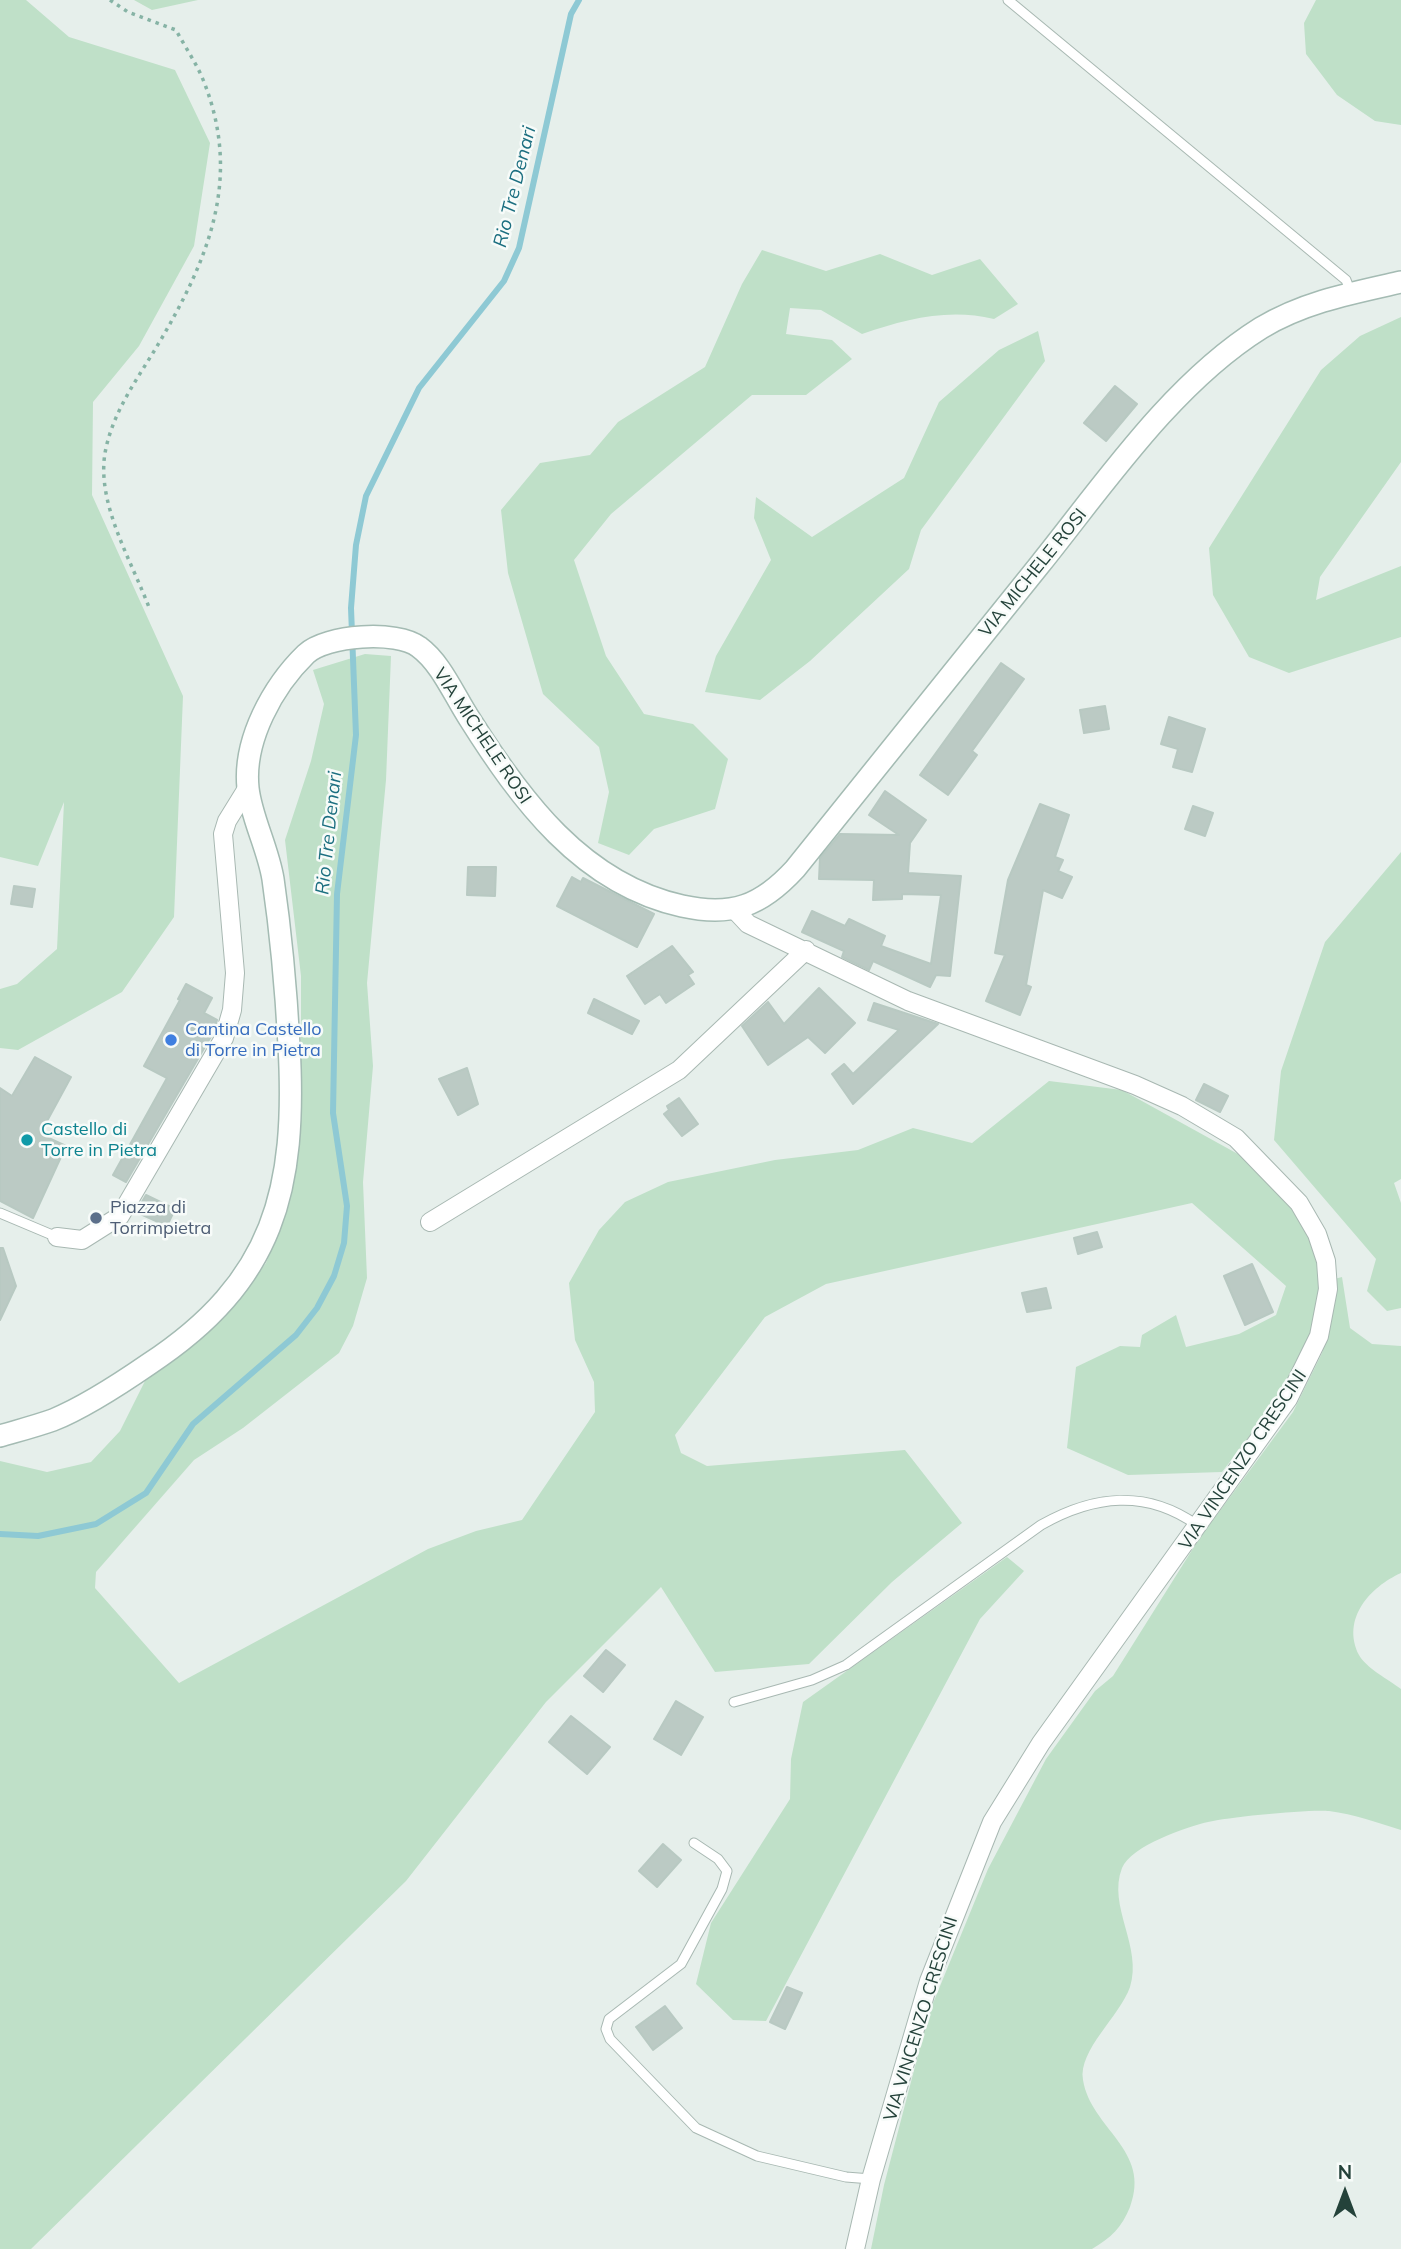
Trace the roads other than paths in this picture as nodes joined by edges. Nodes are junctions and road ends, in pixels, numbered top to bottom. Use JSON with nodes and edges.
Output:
{"nodes":[{"id":1,"x":1008,"y":0,"type":"edge"},
{"id":2,"x":1401,"y":282,"type":"edge"},
{"id":3,"x":1351,"y":293,"type":"junction"},
{"id":4,"x":248,"y":787,"type":"junction"},
{"id":5,"x":734,"y":909,"type":"junction"},
{"id":6,"x":806,"y":950,"type":"junction"},
{"id":7,"x":0,"y":1213,"type":"edge"},
{"id":8,"x":430,"y":1222,"type":"dead end"},
{"id":9,"x":57,"y":1237,"type":"joint"},
{"id":10,"x":0,"y":1436,"type":"edge"},
{"id":11,"x":1199,"y":1526,"type":"junction"},
{"id":12,"x":734,"y":1702,"type":"dead end"},
{"id":13,"x":694,"y":1843,"type":"dead end"},
{"id":14,"x":871,"y":2179,"type":"junction"},
{"id":15,"x":855,"y":2249,"type":"edge"}],
"edges":[{"from":1,"to":3,"type":"lane"},
{"from":2,"to":3,"type":"street","name":"VIA MICHELE ROSI"},
{"from":3,"to":5,"type":"street","name":"VIA MICHELE ROSI"},
{"from":4,"to":5,"type":"street","name":"VIA MICHELE ROSI"},
{"from":4,"to":9,"type":"street"},
{"from":4,"to":10,"type":"street","name":"VIA MICHELE ROSI"},
{"from":5,"to":6,"type":"street","name":"VIA VINCENZO CRESCINI"},
{"from":6,"to":8,"type":"street"},
{"from":6,"to":11,"type":"street","name":"VIA VINCENZO CRESCINI"},
{"from":7,"to":9,"type":"lane"},
{"from":11,"to":12,"type":"lane"},
{"from":11,"to":14,"type":"street","name":"VIA VINCENZO CRESCINI"},
{"from":13,"to":14,"type":"lane"},
{"from":14,"to":15,"type":"street","name":"VIA VINCENZO CRESCINI"}]}
